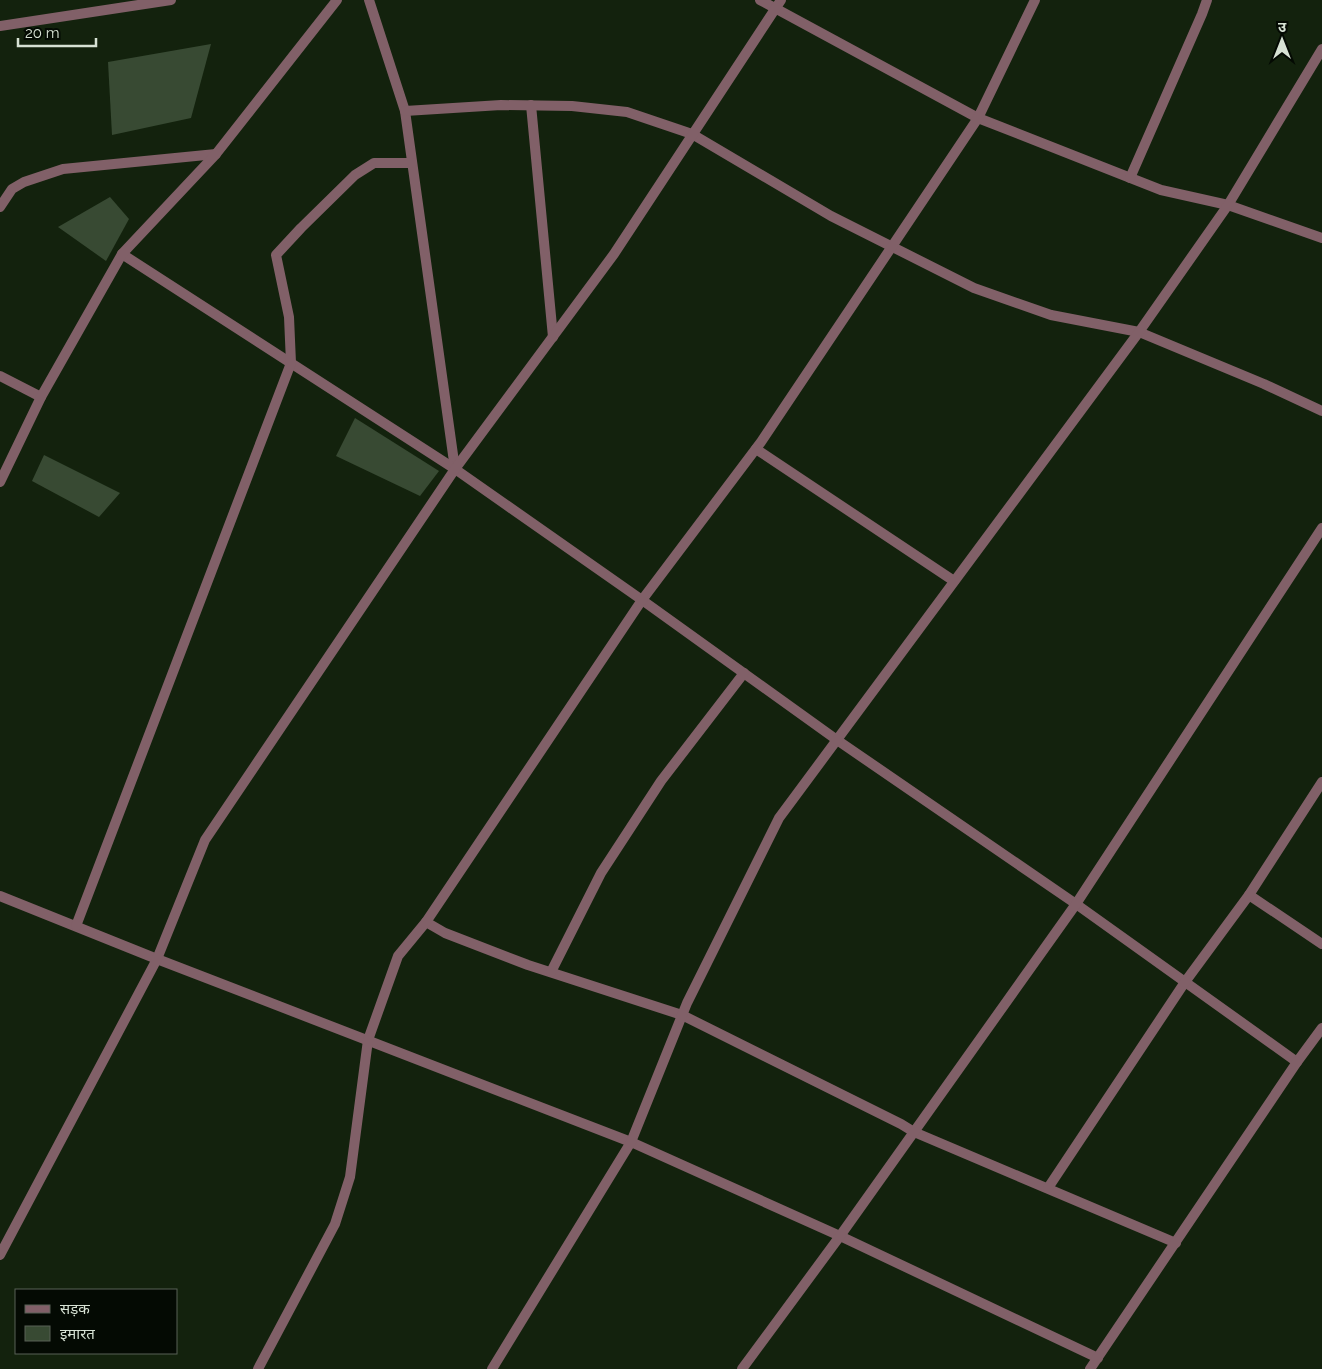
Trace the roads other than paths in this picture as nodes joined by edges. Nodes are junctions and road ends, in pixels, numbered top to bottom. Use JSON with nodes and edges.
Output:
{"nodes":[{"id":1,"x":171,"y":0,"type":"edge"},
{"id":2,"x":337,"y":0,"type":"edge"},
{"id":3,"x":369,"y":0,"type":"edge"},
{"id":4,"x":760,"y":0,"type":"edge"},
{"id":5,"x":1035,"y":0,"type":"edge"},
{"id":6,"x":1207,"y":0,"type":"edge"},
{"id":7,"x":778,"y":4,"type":"edge"},
{"id":8,"x":0,"y":26,"type":"edge"},
{"id":9,"x":1322,"y":49,"type":"edge"},
{"id":10,"x":531,"y":105,"type":"junction"},
{"id":11,"x":405,"y":111,"type":"junction"},
{"id":12,"x":978,"y":118,"type":"junction"},
{"id":13,"x":692,"y":134,"type":"junction"},
{"id":14,"x":216,"y":154,"type":"junction"},
{"id":15,"x":412,"y":162,"type":"junction"},
{"id":16,"x":1130,"y":178,"type":"junction"},
{"id":17,"x":1228,"y":205,"type":"junction"},
{"id":18,"x":0,"y":207,"type":"edge"},
{"id":19,"x":1322,"y":238,"type":"edge"},
{"id":20,"x":892,"y":247,"type":"junction"},
{"id":21,"x":122,"y":254,"type":"junction"},
{"id":22,"x":1139,"y":332,"type":"junction"},
{"id":23,"x":553,"y":337,"type":"junction"},
{"id":24,"x":291,"y":364,"type":"junction"},
{"id":25,"x":0,"y":376,"type":"edge"},
{"id":26,"x":41,"y":397,"type":"junction"},
{"id":27,"x":1322,"y":411,"type":"edge"},
{"id":28,"x":756,"y":449,"type":"junction"},
{"id":29,"x":455,"y":469,"type":"junction"},
{"id":30,"x":0,"y":482,"type":"edge"},
{"id":31,"x":1322,"y":528,"type":"edge"},
{"id":32,"x":954,"y":581,"type":"junction"},
{"id":33,"x":642,"y":600,"type":"junction"},
{"id":34,"x":744,"y":673,"type":"junction"},
{"id":35,"x":837,"y":740,"type":"junction"},
{"id":36,"x":1322,"y":782,"type":"edge"},
{"id":37,"x":1249,"y":895,"type":"junction"},
{"id":38,"x":0,"y":896,"type":"edge"},
{"id":39,"x":1076,"y":904,"type":"junction"},
{"id":40,"x":426,"y":922,"type":"junction"},
{"id":41,"x":76,"y":926,"type":"junction"},
{"id":42,"x":1322,"y":944,"type":"edge"},
{"id":43,"x":157,"y":959,"type":"junction"},
{"id":44,"x":551,"y":972,"type":"junction"},
{"id":45,"x":1185,"y":982,"type":"junction"},
{"id":46,"x":682,"y":1015,"type":"junction"},
{"id":47,"x":1322,"y":1028,"type":"edge"},
{"id":48,"x":368,"y":1040,"type":"junction"},
{"id":49,"x":1297,"y":1062,"type":"junction"},
{"id":50,"x":914,"y":1132,"type":"junction"},
{"id":51,"x":631,"y":1142,"type":"junction"},
{"id":52,"x":1048,"y":1188,"type":"junction"},
{"id":53,"x":840,"y":1236,"type":"junction"},
{"id":54,"x":1176,"y":1243,"type":"junction"},
{"id":55,"x":0,"y":1255,"type":"edge"},
{"id":56,"x":1098,"y":1358,"type":"junction"},
{"id":57,"x":258,"y":1369,"type":"edge"},
{"id":58,"x":492,"y":1369,"type":"edge"},
{"id":59,"x":742,"y":1369,"type":"edge"},
{"id":60,"x":1090,"y":1369,"type":"edge"}],
"edges":[{"from":1,"to":8,"type":"street"},
{"from":2,"to":14,"type":"street"},
{"from":3,"to":11,"type":"street"},
{"from":4,"to":7,"type":"street"},
{"from":5,"to":12,"type":"street"},
{"from":6,"to":16,"type":"street"},
{"from":7,"to":12,"type":"street"},
{"from":7,"to":13,"type":"street"},
{"from":9,"to":17,"type":"street"},
{"from":10,"to":11,"type":"street"},
{"from":10,"to":13,"type":"street"},
{"from":10,"to":23,"type":"street"},
{"from":11,"to":15,"type":"street"},
{"from":12,"to":16,"type":"street"},
{"from":12,"to":20,"type":"street"},
{"from":13,"to":20,"type":"street"},
{"from":13,"to":23,"type":"street"},
{"from":14,"to":18,"type":"street"},
{"from":14,"to":21,"type":"street"},
{"from":15,"to":24,"type":"street"},
{"from":15,"to":29,"type":"street"},
{"from":16,"to":17,"type":"street"},
{"from":17,"to":19,"type":"street"},
{"from":17,"to":22,"type":"street"},
{"from":20,"to":22,"type":"street"},
{"from":20,"to":28,"type":"street"},
{"from":21,"to":24,"type":"street"},
{"from":21,"to":26,"type":"street"},
{"from":22,"to":27,"type":"street"},
{"from":22,"to":32,"type":"street"},
{"from":23,"to":29,"type":"street"},
{"from":24,"to":29,"type":"street"},
{"from":24,"to":41,"type":"street"},
{"from":25,"to":26,"type":"street"},
{"from":26,"to":30,"type":"street"},
{"from":28,"to":32,"type":"street"},
{"from":28,"to":33,"type":"street"},
{"from":29,"to":33,"type":"street"},
{"from":29,"to":43,"type":"street"},
{"from":31,"to":39,"type":"street"},
{"from":32,"to":35,"type":"street"},
{"from":33,"to":34,"type":"street"},
{"from":33,"to":40,"type":"street"},
{"from":34,"to":35,"type":"street"},
{"from":34,"to":44,"type":"street"},
{"from":35,"to":39,"type":"street"},
{"from":35,"to":46,"type":"street"},
{"from":36,"to":37,"type":"street"},
{"from":37,"to":42,"type":"street"},
{"from":37,"to":45,"type":"street"},
{"from":38,"to":41,"type":"street"},
{"from":39,"to":45,"type":"street"},
{"from":39,"to":50,"type":"street"},
{"from":40,"to":44,"type":"street"},
{"from":40,"to":48,"type":"street"},
{"from":41,"to":43,"type":"street"},
{"from":43,"to":48,"type":"street"},
{"from":43,"to":55,"type":"street"},
{"from":44,"to":46,"type":"street"},
{"from":45,"to":49,"type":"street"},
{"from":45,"to":52,"type":"street"},
{"from":46,"to":50,"type":"street"},
{"from":46,"to":51,"type":"street"},
{"from":47,"to":49,"type":"street"},
{"from":48,"to":51,"type":"street"},
{"from":48,"to":57,"type":"street"},
{"from":49,"to":54,"type":"street"},
{"from":50,"to":52,"type":"street"},
{"from":50,"to":53,"type":"street"},
{"from":51,"to":53,"type":"street"},
{"from":51,"to":58,"type":"street"},
{"from":52,"to":54,"type":"street"},
{"from":53,"to":56,"type":"street"},
{"from":53,"to":59,"type":"street"},
{"from":54,"to":56,"type":"street"},
{"from":56,"to":60,"type":"street"}]}
